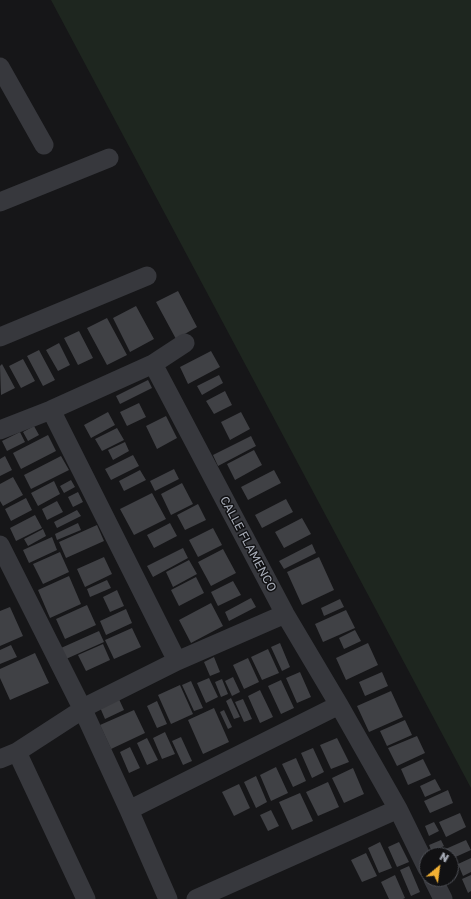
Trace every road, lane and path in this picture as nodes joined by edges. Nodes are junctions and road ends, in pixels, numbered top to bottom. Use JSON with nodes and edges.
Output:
{"nodes":[{"id":1,"x":0,"y":67,"type":"edge"},
{"id":2,"x":44,"y":145,"type":"dead end"},
{"id":3,"x":109,"y":158,"type":"dead end"},
{"id":4,"x":0,"y":202,"type":"edge"},
{"id":5,"x":148,"y":276,"type":"dead end"},
{"id":6,"x":0,"y":337,"type":"edge"},
{"id":7,"x":185,"y":342,"type":"dead end"},
{"id":8,"x":153,"y":364,"type":"junction"},
{"id":9,"x":51,"y":410,"type":"junction"},
{"id":10,"x":0,"y":430,"type":"edge"},
{"id":11,"x":0,"y":545,"type":"edge"},
{"id":12,"x":285,"y":614,"type":"junction"},
{"id":13,"x":177,"y":661,"type":"junction"},
{"id":14,"x":339,"y":705,"type":"junction"},
{"id":15,"x":82,"y":710,"type":"junction"},
{"id":16,"x":17,"y":752,"type":"junction"},
{"id":17,"x":0,"y":759,"type":"edge"},
{"id":18,"x":398,"y":808,"type":"junction"},
{"id":19,"x":130,"y":810,"type":"junction"},
{"id":20,"x":419,"y":851,"type":"edge"},
{"id":21,"x":437,"y":887,"type":"edge"},
{"id":22,"x":86,"y":899,"type":"edge"},
{"id":23,"x":168,"y":899,"type":"edge"},
{"id":24,"x":196,"y":899,"type":"edge"},
{"id":25,"x":443,"y":899,"type":"edge"}],
"edges":[{"from":1,"to":2,"type":"street"},
{"from":3,"to":4,"type":"street"},
{"from":5,"to":6,"type":"street"},
{"from":7,"to":8,"type":"street"},
{"from":8,"to":9,"type":"street"},
{"from":8,"to":12,"type":"street","name":"CALLE FLAMENCO"},
{"from":9,"to":10,"type":"street"},
{"from":9,"to":13,"type":"street"},
{"from":11,"to":15,"type":"street"},
{"from":12,"to":13,"type":"street"},
{"from":12,"to":14,"type":"street","name":"CALLE FLAMENCO"},
{"from":13,"to":15,"type":"street"},
{"from":14,"to":18,"type":"street","name":"CALLE FLAMENCO"},
{"from":14,"to":19,"type":"street"},
{"from":15,"to":16,"type":"street"},
{"from":15,"to":19,"type":"street"},
{"from":16,"to":17,"type":"street"},
{"from":16,"to":22,"type":"street"},
{"from":18,"to":20,"type":"street","name":"CALLE FLAMENCO"},
{"from":18,"to":24,"type":"street"},
{"from":19,"to":23,"type":"street"},
{"from":21,"to":25,"type":"street"}]}
